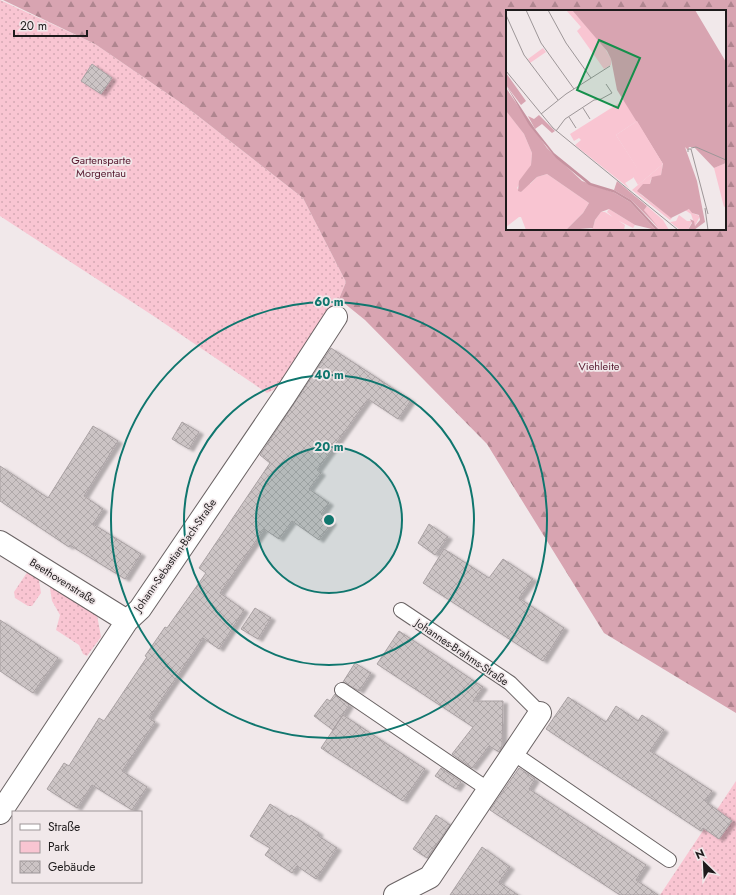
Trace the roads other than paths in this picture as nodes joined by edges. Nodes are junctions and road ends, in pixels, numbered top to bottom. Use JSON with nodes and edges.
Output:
{"nodes":[{"id":1,"x":336,"y":317,"type":"dead end"},
{"id":2,"x":0,"y":542,"type":"edge"},
{"id":3,"x":400,"y":610,"type":"dead end"},
{"id":4,"x":127,"y":621,"type":"junction"},
{"id":5,"x":342,"y":690,"type":"dead end"},
{"id":6,"x":540,"y":713,"type":"joint"},
{"id":7,"x":513,"y":753,"type":"junction"},
{"id":8,"x":489,"y":790,"type":"junction"},
{"id":9,"x":0,"y":813,"type":"edge"},
{"id":10,"x":669,"y":860,"type":"dead end"},
{"id":11,"x":394,"y":895,"type":"edge"}],
"edges":[{"from":1,"to":4,"type":"street","name":"Johann-Sebastian-Bach-Straße"},
{"from":2,"to":4,"type":"street","name":"Beethovenstraße"},
{"from":3,"to":6,"type":"lane","name":"Johannes-Brahms-Straße"},
{"from":4,"to":9,"type":"street","name":"Johann-Sebastian-Bach-Straße"},
{"from":5,"to":8,"type":"lane"},
{"from":6,"to":7,"type":"street","name":"Johannes-Brahms-Straße"},
{"from":7,"to":8,"type":"street","name":"Johannes-Brahms-Straße"},
{"from":7,"to":10,"type":"lane"},
{"from":8,"to":11,"type":"street","name":"Johannes-Brahms-Straße"}]}
